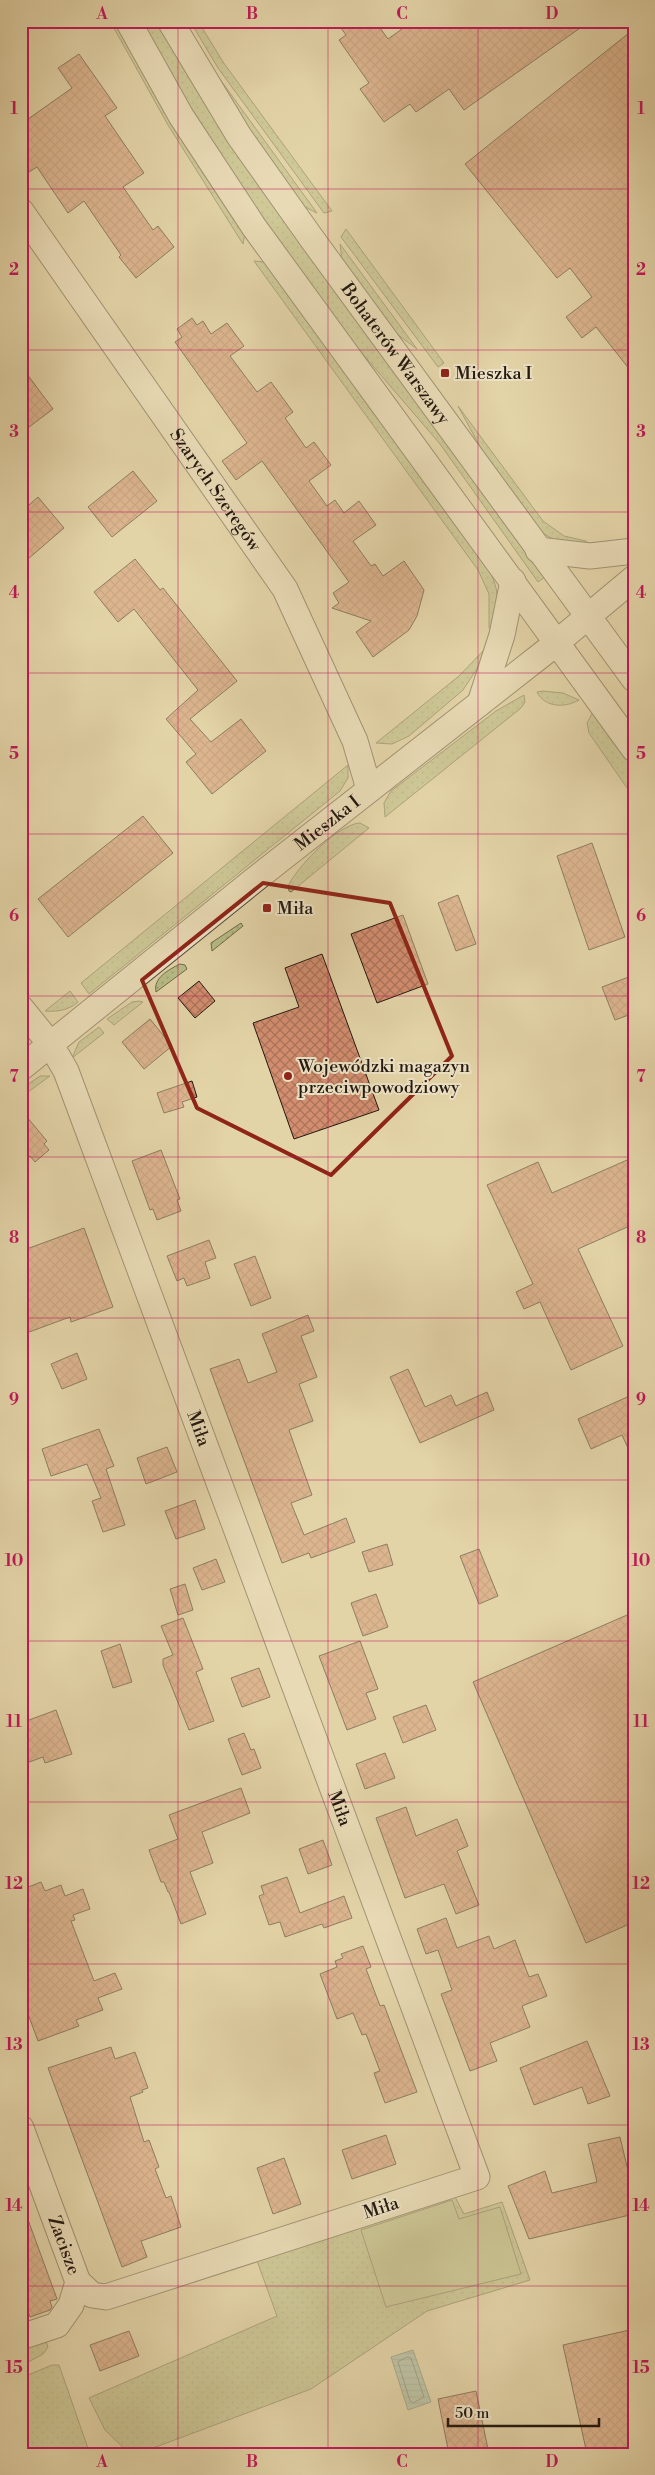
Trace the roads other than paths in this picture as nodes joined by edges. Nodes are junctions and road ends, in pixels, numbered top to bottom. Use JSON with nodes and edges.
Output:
{"nodes":[{"id":1,"x":128,"y":21,"type":"edge"},
{"id":2,"x":170,"y":21,"type":"edge"},
{"id":3,"x":21,"y":211,"type":"edge"},
{"id":4,"x":538,"y":550,"type":"junction"},
{"id":5,"x":634,"y":551,"type":"edge"},
{"id":6,"x":634,"y":578,"type":"edge"},
{"id":7,"x":513,"y":582,"type":"junction"},
{"id":8,"x":588,"y":617,"type":"junction"},
{"id":9,"x":558,"y":642,"type":"junction"},
{"id":10,"x":634,"y":679,"type":"edge"},
{"id":11,"x":480,"y":703,"type":"junction"},
{"id":12,"x":634,"y":749,"type":"edge"},
{"id":13,"x":369,"y":789,"type":"junction"},
{"id":14,"x":21,"y":1008,"type":"edge"},
{"id":15,"x":51,"y":1045,"type":"junction"},
{"id":16,"x":21,"y":1068,"type":"edge"},
{"id":17,"x":21,"y":2128,"type":"edge"},
{"id":18,"x":78,"y":2282,"type":"junction"},
{"id":19,"x":21,"y":2337,"type":"edge"}],
"edges":[{"from":1,"to":7,"type":"street"},
{"from":2,"to":4,"type":"street","name":"Bohaterów Warszawy"},
{"from":3,"to":13,"type":"street","name":"Szarych Szeregów"},
{"from":4,"to":5,"type":"street"},
{"from":4,"to":8,"type":"street","name":"Bohaterów Warszawy"},
{"from":6,"to":8,"type":"street","name":"Mieszka I"},
{"from":7,"to":9,"type":"street"},
{"from":7,"to":11,"type":"street"},
{"from":8,"to":9,"type":"street","name":"Mieszka I"},
{"from":8,"to":10,"type":"street","name":"Bohaterów Warszawy"},
{"from":9,"to":11,"type":"street","name":"Mieszka I"},
{"from":9,"to":12,"type":"street"},
{"from":11,"to":13,"type":"street","name":"Mieszka I"},
{"from":13,"to":15,"type":"street","name":"Mieszka I"},
{"from":14,"to":15,"type":"street"},
{"from":15,"to":16,"type":"street","name":"Mieszka I"},
{"from":15,"to":18,"type":"street","name":"Miła"},
{"from":17,"to":18,"type":"street","name":"Zacisze"},
{"from":18,"to":19,"type":"street","name":"Zacisze"}]}
